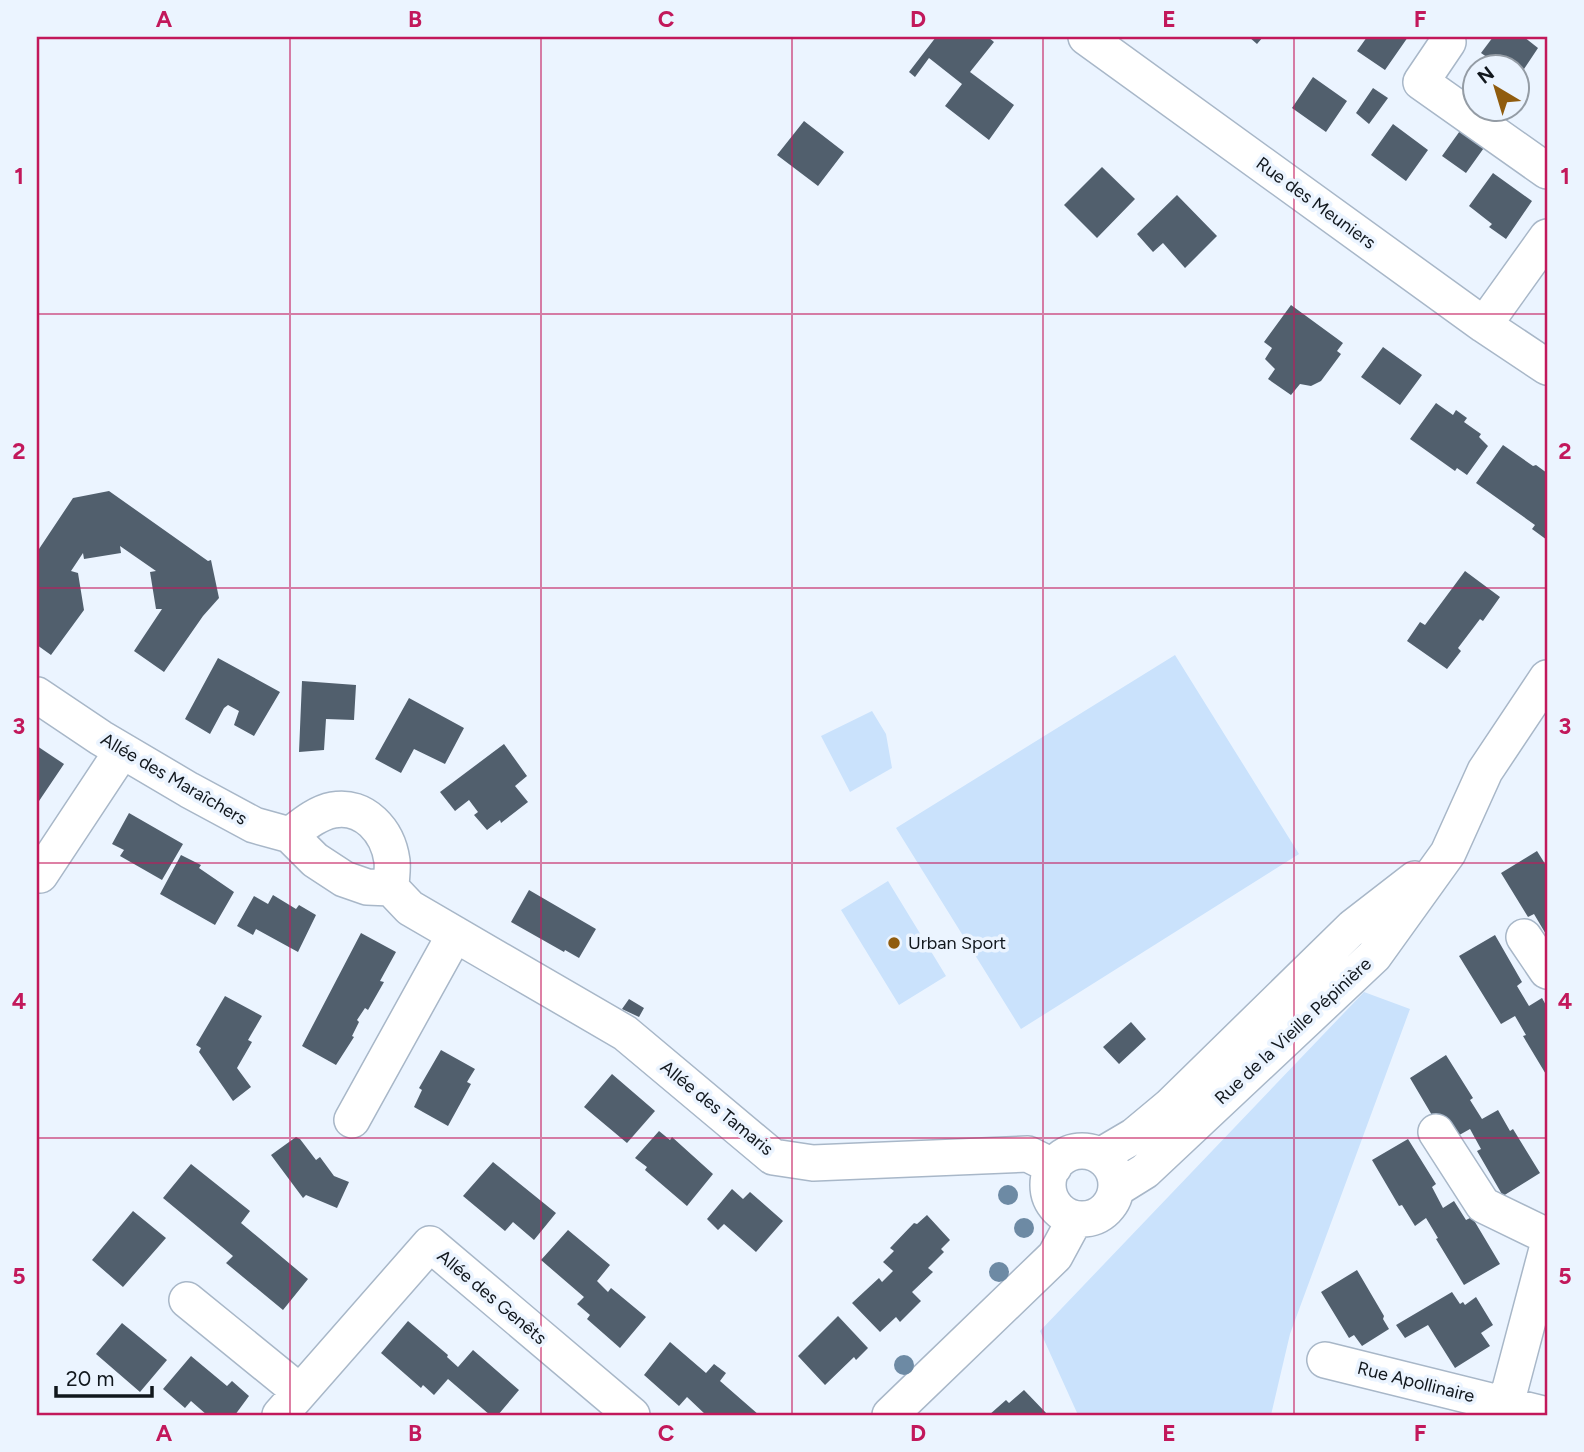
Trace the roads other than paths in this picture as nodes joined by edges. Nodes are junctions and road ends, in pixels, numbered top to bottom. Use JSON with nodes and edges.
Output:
{"nodes":[{"id":1,"x":1086,"y":37,"type":"edge"},
{"id":2,"x":1448,"y":42,"type":"dead end"},
{"id":3,"x":1547,"y":171,"type":"edge"},
{"id":4,"x":1547,"y":237,"type":"edge"},
{"id":5,"x":1484,"y":325,"type":"junction"},
{"id":6,"x":1547,"y":367,"type":"edge"},
{"id":7,"x":1547,"y":678,"type":"edge"},
{"id":8,"x":37,"y":695,"type":"edge"},
{"id":9,"x":122,"y":751,"type":"junction"},
{"id":10,"x":290,"y":835,"type":"junction"},
{"id":11,"x":1448,"y":853,"type":"junction"},
{"id":12,"x":40,"y":875,"type":"dead end"},
{"id":13,"x":391,"y":888,"type":"junction"},
{"id":14,"x":455,"y":934,"type":"junction"},
{"id":15,"x":1524,"y":937,"type":"dead end"},
{"id":16,"x":1547,"y":971,"type":"edge"},
{"id":17,"x":352,"y":1120,"type":"dead end"},
{"id":18,"x":1436,"y":1132,"type":"dead end"},
{"id":19,"x":1100,"y":1156,"type":"junction"},
{"id":20,"x":1054,"y":1167,"type":"junction"},
{"id":21,"x":1116,"y":1189,"type":"junction"},
{"id":22,"x":1076,"y":1219,"type":"junction"},
{"id":23,"x":1547,"y":1236,"type":"edge"},
{"id":24,"x":1547,"y":1249,"type":"edge"},
{"id":25,"x":187,"y":1300,"type":"dead end"},
{"id":26,"x":1325,"y":1360,"type":"dead end"},
{"id":27,"x":290,"y":1404,"type":"edge"},
{"id":28,"x":1506,"y":1404,"type":"junction"},
{"id":29,"x":632,"y":1415,"type":"edge"},
{"id":30,"x":890,"y":1415,"type":"edge"},
{"id":31,"x":1547,"y":1415,"type":"edge"}],
"edges":[{"from":1,"to":5,"type":"street","name":"Rue des Meuniers"},
{"from":2,"to":3,"type":"street"},
{"from":4,"to":5,"type":"street"},
{"from":5,"to":6,"type":"street","name":"Rue des Meuniers"},
{"from":7,"to":11,"type":"street","name":"Rue de la Vieille Pépinière"},
{"from":8,"to":9,"type":"street","name":"Allée des Maraîchers"},
{"from":9,"to":10,"type":"street","name":"Allée des Maraîchers"},
{"from":9,"to":12,"type":"street"},
{"from":10,"to":13,"type":"street","name":"Allée des Maraîchers"},
{"from":10,"to":13,"type":"street"},
{"from":11,"to":19,"type":"street","name":"Rue de la Vieille Pépinière"},
{"from":11,"to":21,"type":"street","name":"Rue de la Vieille Pépinière"},
{"from":13,"to":14,"type":"street"},
{"from":14,"to":17,"type":"street"},
{"from":14,"to":20,"type":"street","name":"Allée des Tamaris"},
{"from":15,"to":16,"type":"street"},
{"from":18,"to":23,"type":"street"},
{"from":19,"to":20,"type":"street"},
{"from":19,"to":21,"type":"street"},
{"from":20,"to":22,"type":"street"},
{"from":21,"to":22,"type":"street","name":"Rue de la Vieille Pépinière"},
{"from":22,"to":30,"type":"street"},
{"from":24,"to":28,"type":"street"},
{"from":25,"to":27,"type":"street"},
{"from":26,"to":28,"type":"street","name":"Rue Apollinaire"},
{"from":27,"to":29,"type":"street","name":"Allée des Genêts"},
{"from":28,"to":31,"type":"street","name":"Rue Apollinaire"}]}
